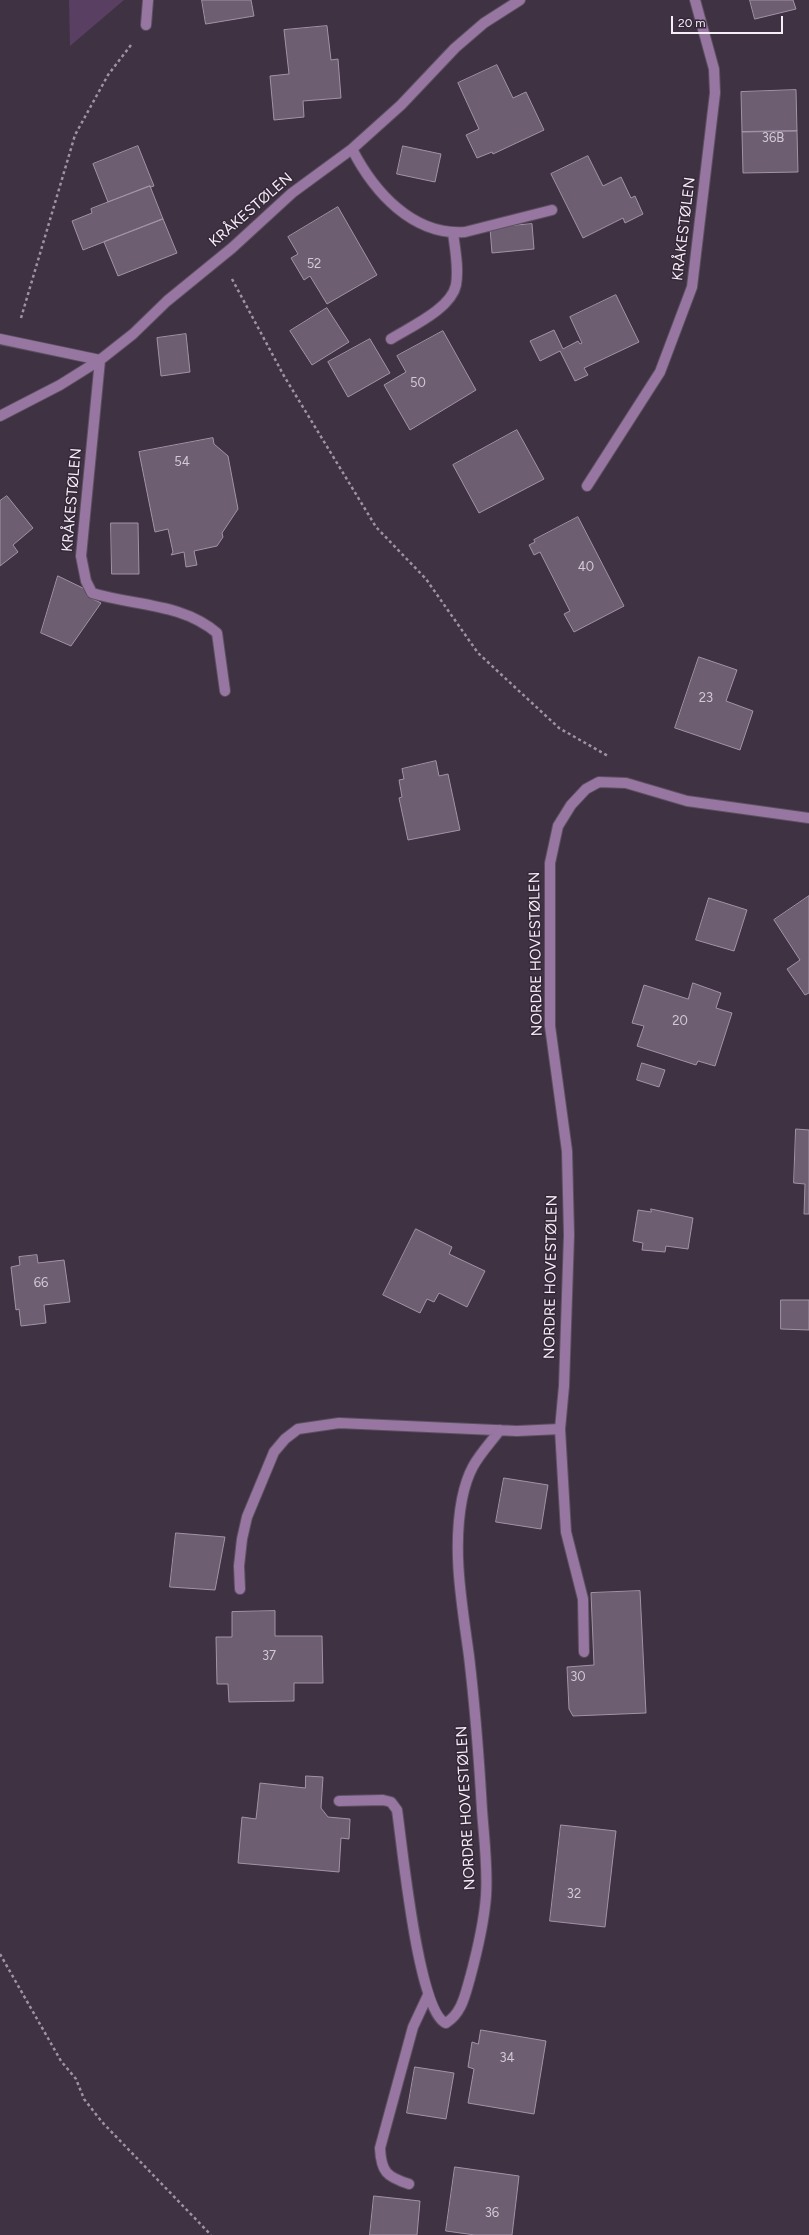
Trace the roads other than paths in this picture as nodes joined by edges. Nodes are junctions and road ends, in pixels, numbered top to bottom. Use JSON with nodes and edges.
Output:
{"nodes":[{"id":1,"x":148,"y":0,"type":"edge"},
{"id":2,"x":520,"y":0,"type":"edge"},
{"id":3,"x":695,"y":0,"type":"edge"},
{"id":4,"x":146,"y":25,"type":"road end"},
{"id":5,"x":352,"y":149,"type":"junction"},
{"id":6,"x":552,"y":210,"type":"dead end"},
{"id":7,"x":453,"y":233,"type":"junction"},
{"id":8,"x":391,"y":339,"type":"dead end"},
{"id":9,"x":0,"y":340,"type":"edge"},
{"id":10,"x":100,"y":360,"type":"junction"},
{"id":11,"x":0,"y":416,"type":"edge"},
{"id":12,"x":587,"y":486,"type":"dead end"},
{"id":13,"x":225,"y":691,"type":"dead end"},
{"id":14,"x":809,"y":818,"type":"edge"},
{"id":15,"x":560,"y":1429,"type":"junction"},
{"id":16,"x":500,"y":1430,"type":"junction"},
{"id":17,"x":240,"y":1589,"type":"dead end"},
{"id":18,"x":584,"y":1652,"type":"dead end"},
{"id":19,"x":339,"y":1801,"type":"dead end"},
{"id":20,"x":428,"y":1995,"type":"junction"},
{"id":21,"x":409,"y":2184,"type":"dead end"}],
"edges":[{"from":1,"to":4,"type":"lane"},
{"from":2,"to":5,"type":"lane","name":"KRÅKESTØLEN"},
{"from":3,"to":12,"type":"lane","name":"KRÅKESTØLEN"},
{"from":5,"to":7,"type":"lane"},
{"from":5,"to":10,"type":"lane","name":"KRÅKESTØLEN"},
{"from":6,"to":7,"type":"lane"},
{"from":7,"to":8,"type":"lane"},
{"from":9,"to":10,"type":"lane"},
{"from":10,"to":11,"type":"lane","name":"KRÅKESTØLEN"},
{"from":10,"to":13,"type":"lane","name":"KRÅKESTØLEN"},
{"from":14,"to":15,"type":"lane","name":"NORDRE HOVESTØLEN"},
{"from":15,"to":16,"type":"lane"},
{"from":15,"to":18,"type":"lane","name":"NORDRE HOVESTØLEN"},
{"from":16,"to":17,"type":"lane"},
{"from":16,"to":20,"type":"lane","name":"NORDRE HOVESTØLEN"},
{"from":19,"to":20,"type":"lane","name":"NORDRE HOVESTØLEN"},
{"from":20,"to":21,"type":"lane"}]}
